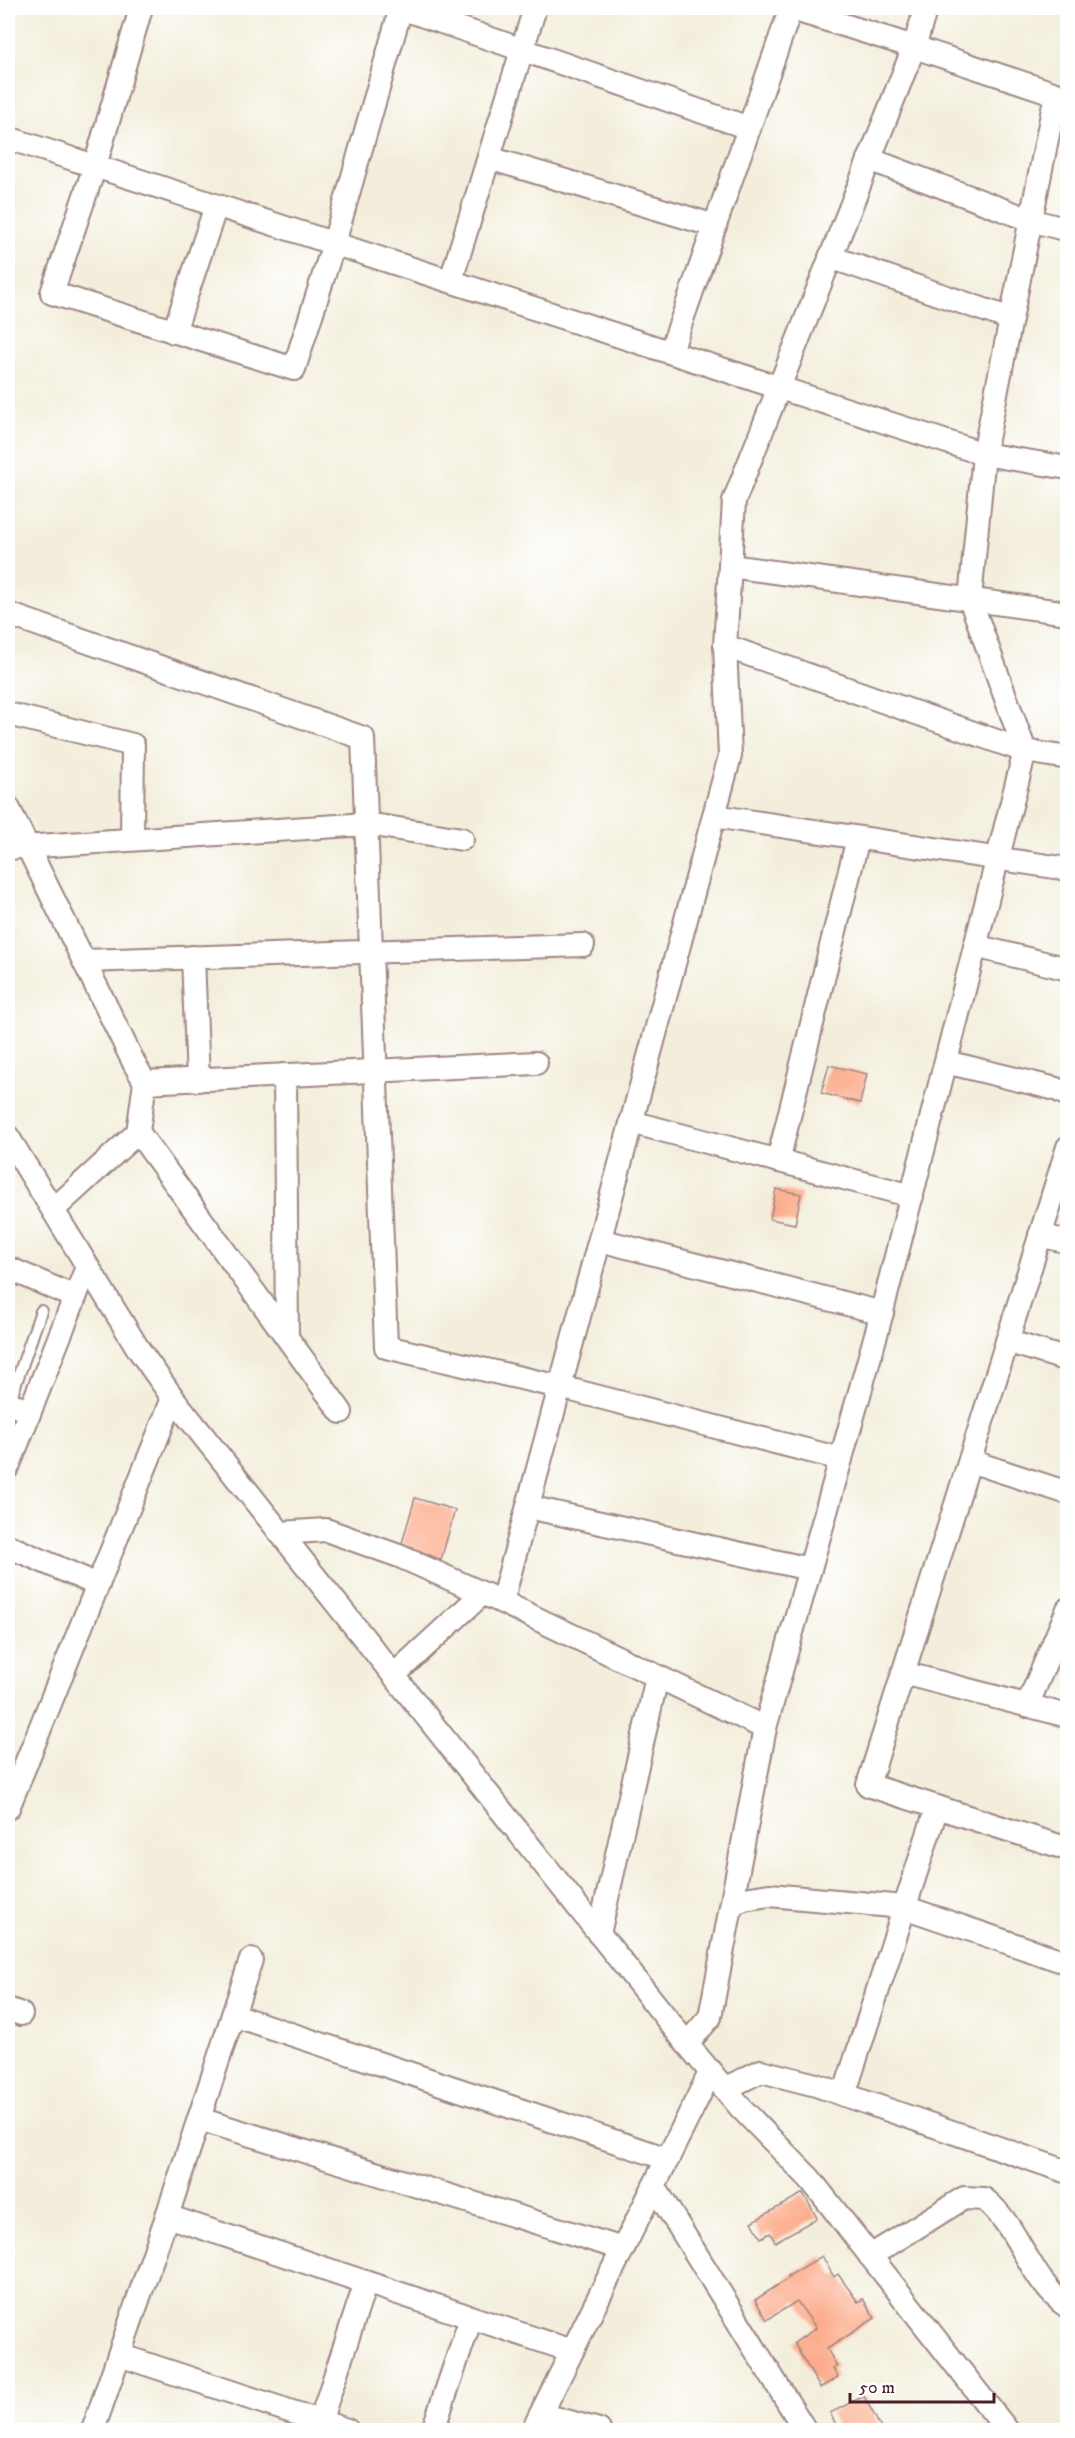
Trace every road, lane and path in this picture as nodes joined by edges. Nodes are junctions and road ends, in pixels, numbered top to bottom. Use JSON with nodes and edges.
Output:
{"nodes":[{"id":1,"x":141,"y":8,"type":"edge"},
{"id":2,"x":401,"y":8,"type":"edge"},
{"id":3,"x":535,"y":8,"type":"edge"},
{"id":4,"x":790,"y":8,"type":"edge"},
{"id":5,"x":926,"y":8,"type":"edge"},
{"id":6,"x":914,"y":47,"type":"junction"},
{"id":7,"x":522,"y":50,"type":"junction"},
{"id":8,"x":1062,"y":96,"type":"edge"},
{"id":9,"x":749,"y":128,"type":"junction"},
{"id":10,"x":8,"y":138,"type":"edge"},
{"id":11,"x":489,"y":158,"type":"junction"},
{"id":12,"x":869,"y":159,"type":"junction"},
{"id":13,"x":94,"y":166,"type":"junction"},
{"id":14,"x":216,"y":206,"type":"junction"},
{"id":15,"x":1030,"y":220,"type":"junction"},
{"id":16,"x":715,"y":226,"type":"junction"},
{"id":17,"x":1068,"y":230,"type":"edge"},
{"id":18,"x":334,"y":243,"type":"junction"},
{"id":19,"x":830,"y":257,"type":"junction"},
{"id":20,"x":451,"y":280,"type":"junction"},
{"id":21,"x":1011,"y":319,"type":"junction"},
{"id":22,"x":174,"y":332,"type":"junction"},
{"id":23,"x":671,"y":351,"type":"junction"},
{"id":24,"x":778,"y":386,"type":"junction"},
{"id":25,"x":984,"y":454,"type":"junction"},
{"id":26,"x":1068,"y":468,"type":"edge"},
{"id":27,"x":730,"y":566,"type":"junction"},
{"id":28,"x":970,"y":598,"type":"junction"},
{"id":29,"x":1068,"y":613,"type":"edge"},
{"id":30,"x":8,"y":614,"type":"edge"},
{"id":31,"x":725,"y":646,"type":"junction"},
{"id":32,"x":8,"y":714,"type":"edge"},
{"id":33,"x":1025,"y":751,"type":"junction"},
{"id":34,"x":1068,"y":758,"type":"edge"},
{"id":35,"x":8,"y":807,"type":"edge"},
{"id":36,"x":714,"y":816,"type":"junction"},
{"id":37,"x":366,"y":824,"type":"junction"},
{"id":38,"x":858,"y":837,"type":"junction"},
{"id":39,"x":462,"y":839,"type":"dead end"},
{"id":40,"x":132,"y":840,"type":"junction"},
{"id":41,"x":17,"y":847,"type":"edge"},
{"id":42,"x":998,"y":859,"type":"junction"},
{"id":43,"x":1068,"y":869,"type":"edge"},
{"id":44,"x":583,"y":945,"type":"dead end"},
{"id":45,"x":975,"y":946,"type":"junction"},
{"id":46,"x":371,"y":952,"type":"junction"},
{"id":47,"x":193,"y":957,"type":"junction"},
{"id":48,"x":84,"y":961,"type":"junction"},
{"id":49,"x":1068,"y":969,"type":"edge"},
{"id":50,"x":536,"y":1062,"type":"dead end"},
{"id":51,"x":946,"y":1062,"type":"junction"},
{"id":52,"x":376,"y":1071,"type":"junction"},
{"id":53,"x":285,"y":1075,"type":"junction"},
{"id":54,"x":198,"y":1080,"type":"junction"},
{"id":55,"x":145,"y":1082,"type":"junction"},
{"id":56,"x":1068,"y":1095,"type":"edge"},
{"id":57,"x":631,"y":1122,"type":"junction"},
{"id":58,"x":138,"y":1132,"type":"junction"},
{"id":59,"x":8,"y":1137,"type":"edge"},
{"id":60,"x":1068,"y":1147,"type":"edge"},
{"id":61,"x":778,"y":1161,"type":"junction"},
{"id":62,"x":912,"y":1196,"type":"junction"},
{"id":63,"x":53,"y":1210,"type":"junction"},
{"id":64,"x":1040,"y":1235,"type":"junction"},
{"id":65,"x":600,"y":1240,"type":"junction"},
{"id":66,"x":1068,"y":1242,"type":"edge"},
{"id":67,"x":87,"y":1267,"type":"junction"},
{"id":68,"x":8,"y":1268,"type":"edge"},
{"id":69,"x":75,"y":1297,"type":"junction"},
{"id":70,"x":41,"y":1311,"type":"dead end"},
{"id":71,"x":882,"y":1313,"type":"junction"},
{"id":72,"x":287,"y":1337,"type":"junction"},
{"id":73,"x":1007,"y":1341,"type":"junction"},
{"id":74,"x":1068,"y":1360,"type":"edge"},
{"id":75,"x":560,"y":1387,"type":"junction"},
{"id":76,"x":173,"y":1398,"type":"junction"},
{"id":77,"x":15,"y":1406,"type":"edge"},
{"id":78,"x":340,"y":1412,"type":"dead end"},
{"id":79,"x":841,"y":1459,"type":"junction"},
{"id":80,"x":970,"y":1461,"type":"junction"},
{"id":81,"x":8,"y":1467,"type":"edge"},
{"id":82,"x":1068,"y":1493,"type":"edge"},
{"id":83,"x":528,"y":1507,"type":"junction"},
{"id":84,"x":280,"y":1533,"type":"junction"},
{"id":85,"x":8,"y":1546,"type":"edge"},
{"id":86,"x":810,"y":1569,"type":"junction"},
{"id":87,"x":98,"y":1585,"type":"junction"},
{"id":88,"x":492,"y":1598,"type":"junction"},
{"id":89,"x":1068,"y":1609,"type":"edge"},
{"id":90,"x":903,"y":1673,"type":"junction"},
{"id":91,"x":394,"y":1675,"type":"junction"},
{"id":92,"x":657,"y":1677,"type":"junction"},
{"id":93,"x":1028,"y":1706,"type":"junction"},
{"id":94,"x":1068,"y":1716,"type":"edge"},
{"id":95,"x":765,"y":1728,"type":"junction"},
{"id":96,"x":12,"y":1782,"type":"edge"},
{"id":97,"x":937,"y":1807,"type":"junction"},
{"id":98,"x":8,"y":1808,"type":"edge"},
{"id":99,"x":1068,"y":1849,"type":"edge"},
{"id":100,"x":732,"y":1904,"type":"junction"},
{"id":101,"x":904,"y":1907,"type":"junction"},
{"id":102,"x":599,"y":1934,"type":"junction"},
{"id":103,"x":251,"y":1960,"type":"dead end"},
{"id":104,"x":1068,"y":1963,"type":"edge"},
{"id":105,"x":233,"y":2015,"type":"junction"},
{"id":106,"x":687,"y":2044,"type":"junction"},
{"id":107,"x":711,"y":2071,"type":"junction"},
{"id":108,"x":726,"y":2088,"type":"junction"},
{"id":109,"x":844,"y":2095,"type":"junction"},
{"id":110,"x":199,"y":2119,"type":"junction"},
{"id":111,"x":668,"y":2159,"type":"junction"},
{"id":112,"x":1066,"y":2165,"type":"edge"},
{"id":113,"x":654,"y":2186,"type":"junction"},
{"id":114,"x":167,"y":2216,"type":"junction"},
{"id":115,"x":623,"y":2249,"type":"junction"},
{"id":116,"x":870,"y":2256,"type":"junction"},
{"id":117,"x":366,"y":2282,"type":"junction"},
{"id":118,"x":1068,"y":2307,"type":"edge"},
{"id":119,"x":471,"y":2318,"type":"junction"},
{"id":120,"x":572,"y":2351,"type":"junction"},
{"id":121,"x":119,"y":2355,"type":"junction"},
{"id":122,"x":320,"y":2422,"type":"junction"},
{"id":123,"x":537,"y":2422,"type":"edge"},
{"id":124,"x":93,"y":2430,"type":"edge"},
{"id":125,"x":347,"y":2430,"type":"edge"},
{"id":126,"x":433,"y":2430,"type":"edge"},
{"id":127,"x":599,"y":2430,"type":"edge"},
{"id":128,"x":805,"y":2430,"type":"edge"},
{"id":129,"x":1007,"y":2430,"type":"edge"}],
"edges":[{"from":1,"to":13,"type":"street"},
{"from":2,"to":7,"type":"street"},
{"from":2,"to":18,"type":"street"},
{"from":3,"to":7,"type":"street"},
{"from":4,"to":6,"type":"street"},
{"from":4,"to":9,"type":"street"},
{"from":5,"to":6,"type":"street"},
{"from":6,"to":8,"type":"street"},
{"from":6,"to":12,"type":"street"},
{"from":7,"to":9,"type":"street"},
{"from":7,"to":11,"type":"street"},
{"from":8,"to":15,"type":"street"},
{"from":9,"to":16,"type":"street"},
{"from":10,"to":13,"type":"street"},
{"from":11,"to":16,"type":"street"},
{"from":11,"to":20,"type":"street"},
{"from":12,"to":15,"type":"street"},
{"from":12,"to":19,"type":"street"},
{"from":13,"to":14,"type":"street"},
{"from":13,"to":22,"type":"street"},
{"from":14,"to":18,"type":"street"},
{"from":14,"to":22,"type":"street"},
{"from":15,"to":17,"type":"street"},
{"from":15,"to":21,"type":"street"},
{"from":16,"to":23,"type":"street"},
{"from":18,"to":20,"type":"street"},
{"from":18,"to":22,"type":"street"},
{"from":19,"to":21,"type":"street"},
{"from":19,"to":24,"type":"street"},
{"from":20,"to":23,"type":"street"},
{"from":21,"to":25,"type":"street"},
{"from":23,"to":24,"type":"street"},
{"from":24,"to":25,"type":"street"},
{"from":24,"to":27,"type":"street"},
{"from":25,"to":26,"type":"street"},
{"from":25,"to":28,"type":"street"},
{"from":27,"to":28,"type":"street"},
{"from":27,"to":31,"type":"street"},
{"from":28,"to":29,"type":"street"},
{"from":28,"to":33,"type":"street"},
{"from":30,"to":37,"type":"street"},
{"from":31,"to":33,"type":"street"},
{"from":31,"to":36,"type":"street"},
{"from":32,"to":40,"type":"street"},
{"from":33,"to":34,"type":"street"},
{"from":33,"to":42,"type":"street"},
{"from":35,"to":41,"type":"street"},
{"from":36,"to":38,"type":"street"},
{"from":36,"to":57,"type":"street"},
{"from":37,"to":39,"type":"street"},
{"from":37,"to":40,"type":"street"},
{"from":37,"to":46,"type":"street"},
{"from":38,"to":42,"type":"street"},
{"from":38,"to":61,"type":"street"},
{"from":40,"to":41,"type":"street"},
{"from":41,"to":48,"type":"street"},
{"from":42,"to":43,"type":"street"},
{"from":42,"to":45,"type":"street"},
{"from":44,"to":46,"type":"street"},
{"from":45,"to":49,"type":"street"},
{"from":45,"to":51,"type":"street"},
{"from":46,"to":47,"type":"street"},
{"from":46,"to":52,"type":"street"},
{"from":47,"to":48,"type":"street"},
{"from":47,"to":54,"type":"street"},
{"from":48,"to":55,"type":"street"},
{"from":50,"to":52,"type":"street"},
{"from":51,"to":56,"type":"street"},
{"from":51,"to":62,"type":"street"},
{"from":52,"to":53,"type":"street"},
{"from":52,"to":75,"type":"street"},
{"from":53,"to":54,"type":"street"},
{"from":53,"to":72,"type":"street"},
{"from":54,"to":55,"type":"street"},
{"from":55,"to":58,"type":"street"},
{"from":57,"to":61,"type":"street"},
{"from":57,"to":65,"type":"street"},
{"from":58,"to":63,"type":"street"},
{"from":58,"to":72,"type":"street"},
{"from":59,"to":63,"type":"street"},
{"from":60,"to":64,"type":"street"},
{"from":61,"to":62,"type":"street"},
{"from":62,"to":71,"type":"street"},
{"from":63,"to":67,"type":"street"},
{"from":64,"to":66,"type":"street"},
{"from":64,"to":73,"type":"street"},
{"from":65,"to":71,"type":"street"},
{"from":65,"to":75,"type":"street"},
{"from":67,"to":69,"type":"street"},
{"from":67,"to":76,"type":"street"},
{"from":68,"to":69,"type":"street"},
{"from":69,"to":77,"type":"street"},
{"from":70,"to":77,"type":"lane"},
{"from":71,"to":79,"type":"street"},
{"from":72,"to":78,"type":"street"},
{"from":73,"to":74,"type":"street"},
{"from":73,"to":80,"type":"street"},
{"from":75,"to":79,"type":"street"},
{"from":75,"to":83,"type":"street"},
{"from":76,"to":84,"type":"street"},
{"from":76,"to":87,"type":"street"},
{"from":77,"to":81,"type":"street"},
{"from":79,"to":86,"type":"street"},
{"from":80,"to":82,"type":"street"},
{"from":80,"to":90,"type":"street"},
{"from":83,"to":86,"type":"street"},
{"from":83,"to":88,"type":"street"},
{"from":84,"to":88,"type":"street"},
{"from":84,"to":91,"type":"street"},
{"from":85,"to":87,"type":"street"},
{"from":86,"to":95,"type":"street"},
{"from":87,"to":96,"type":"street"},
{"from":88,"to":91,"type":"street"},
{"from":88,"to":92,"type":"street"},
{"from":89,"to":93,"type":"street"},
{"from":90,"to":93,"type":"street"},
{"from":90,"to":97,"type":"street"},
{"from":91,"to":102,"type":"street"},
{"from":92,"to":95,"type":"street"},
{"from":92,"to":102,"type":"street"},
{"from":93,"to":94,"type":"street"},
{"from":95,"to":100,"type":"street"},
{"from":96,"to":98,"type":"street"},
{"from":97,"to":99,"type":"street"},
{"from":97,"to":101,"type":"street"},
{"from":100,"to":101,"type":"street"},
{"from":100,"to":106,"type":"street"},
{"from":101,"to":104,"type":"street"},
{"from":101,"to":109,"type":"street"},
{"from":102,"to":106,"type":"street"},
{"from":103,"to":105,"type":"street"},
{"from":105,"to":110,"type":"street"},
{"from":105,"to":111,"type":"street"},
{"from":106,"to":107,"type":"street"},
{"from":107,"to":108,"type":"street"},
{"from":107,"to":111,"type":"street"},
{"from":108,"to":109,"type":"street"},
{"from":108,"to":116,"type":"street"},
{"from":109,"to":112,"type":"street"},
{"from":110,"to":114,"type":"street"},
{"from":110,"to":115,"type":"street"},
{"from":111,"to":113,"type":"street"},
{"from":113,"to":115,"type":"street"},
{"from":113,"to":128,"type":"street"},
{"from":114,"to":117,"type":"street"},
{"from":114,"to":121,"type":"street"},
{"from":115,"to":120,"type":"street"},
{"from":116,"to":118,"type":"street"},
{"from":116,"to":129,"type":"street"},
{"from":117,"to":119,"type":"street"},
{"from":117,"to":122,"type":"street"},
{"from":119,"to":120,"type":"street"},
{"from":119,"to":126,"type":"street"},
{"from":120,"to":123,"type":"street"},
{"from":121,"to":122,"type":"street"},
{"from":121,"to":124,"type":"street"},
{"from":122,"to":125,"type":"street"},
{"from":123,"to":127,"type":"street"}]}
